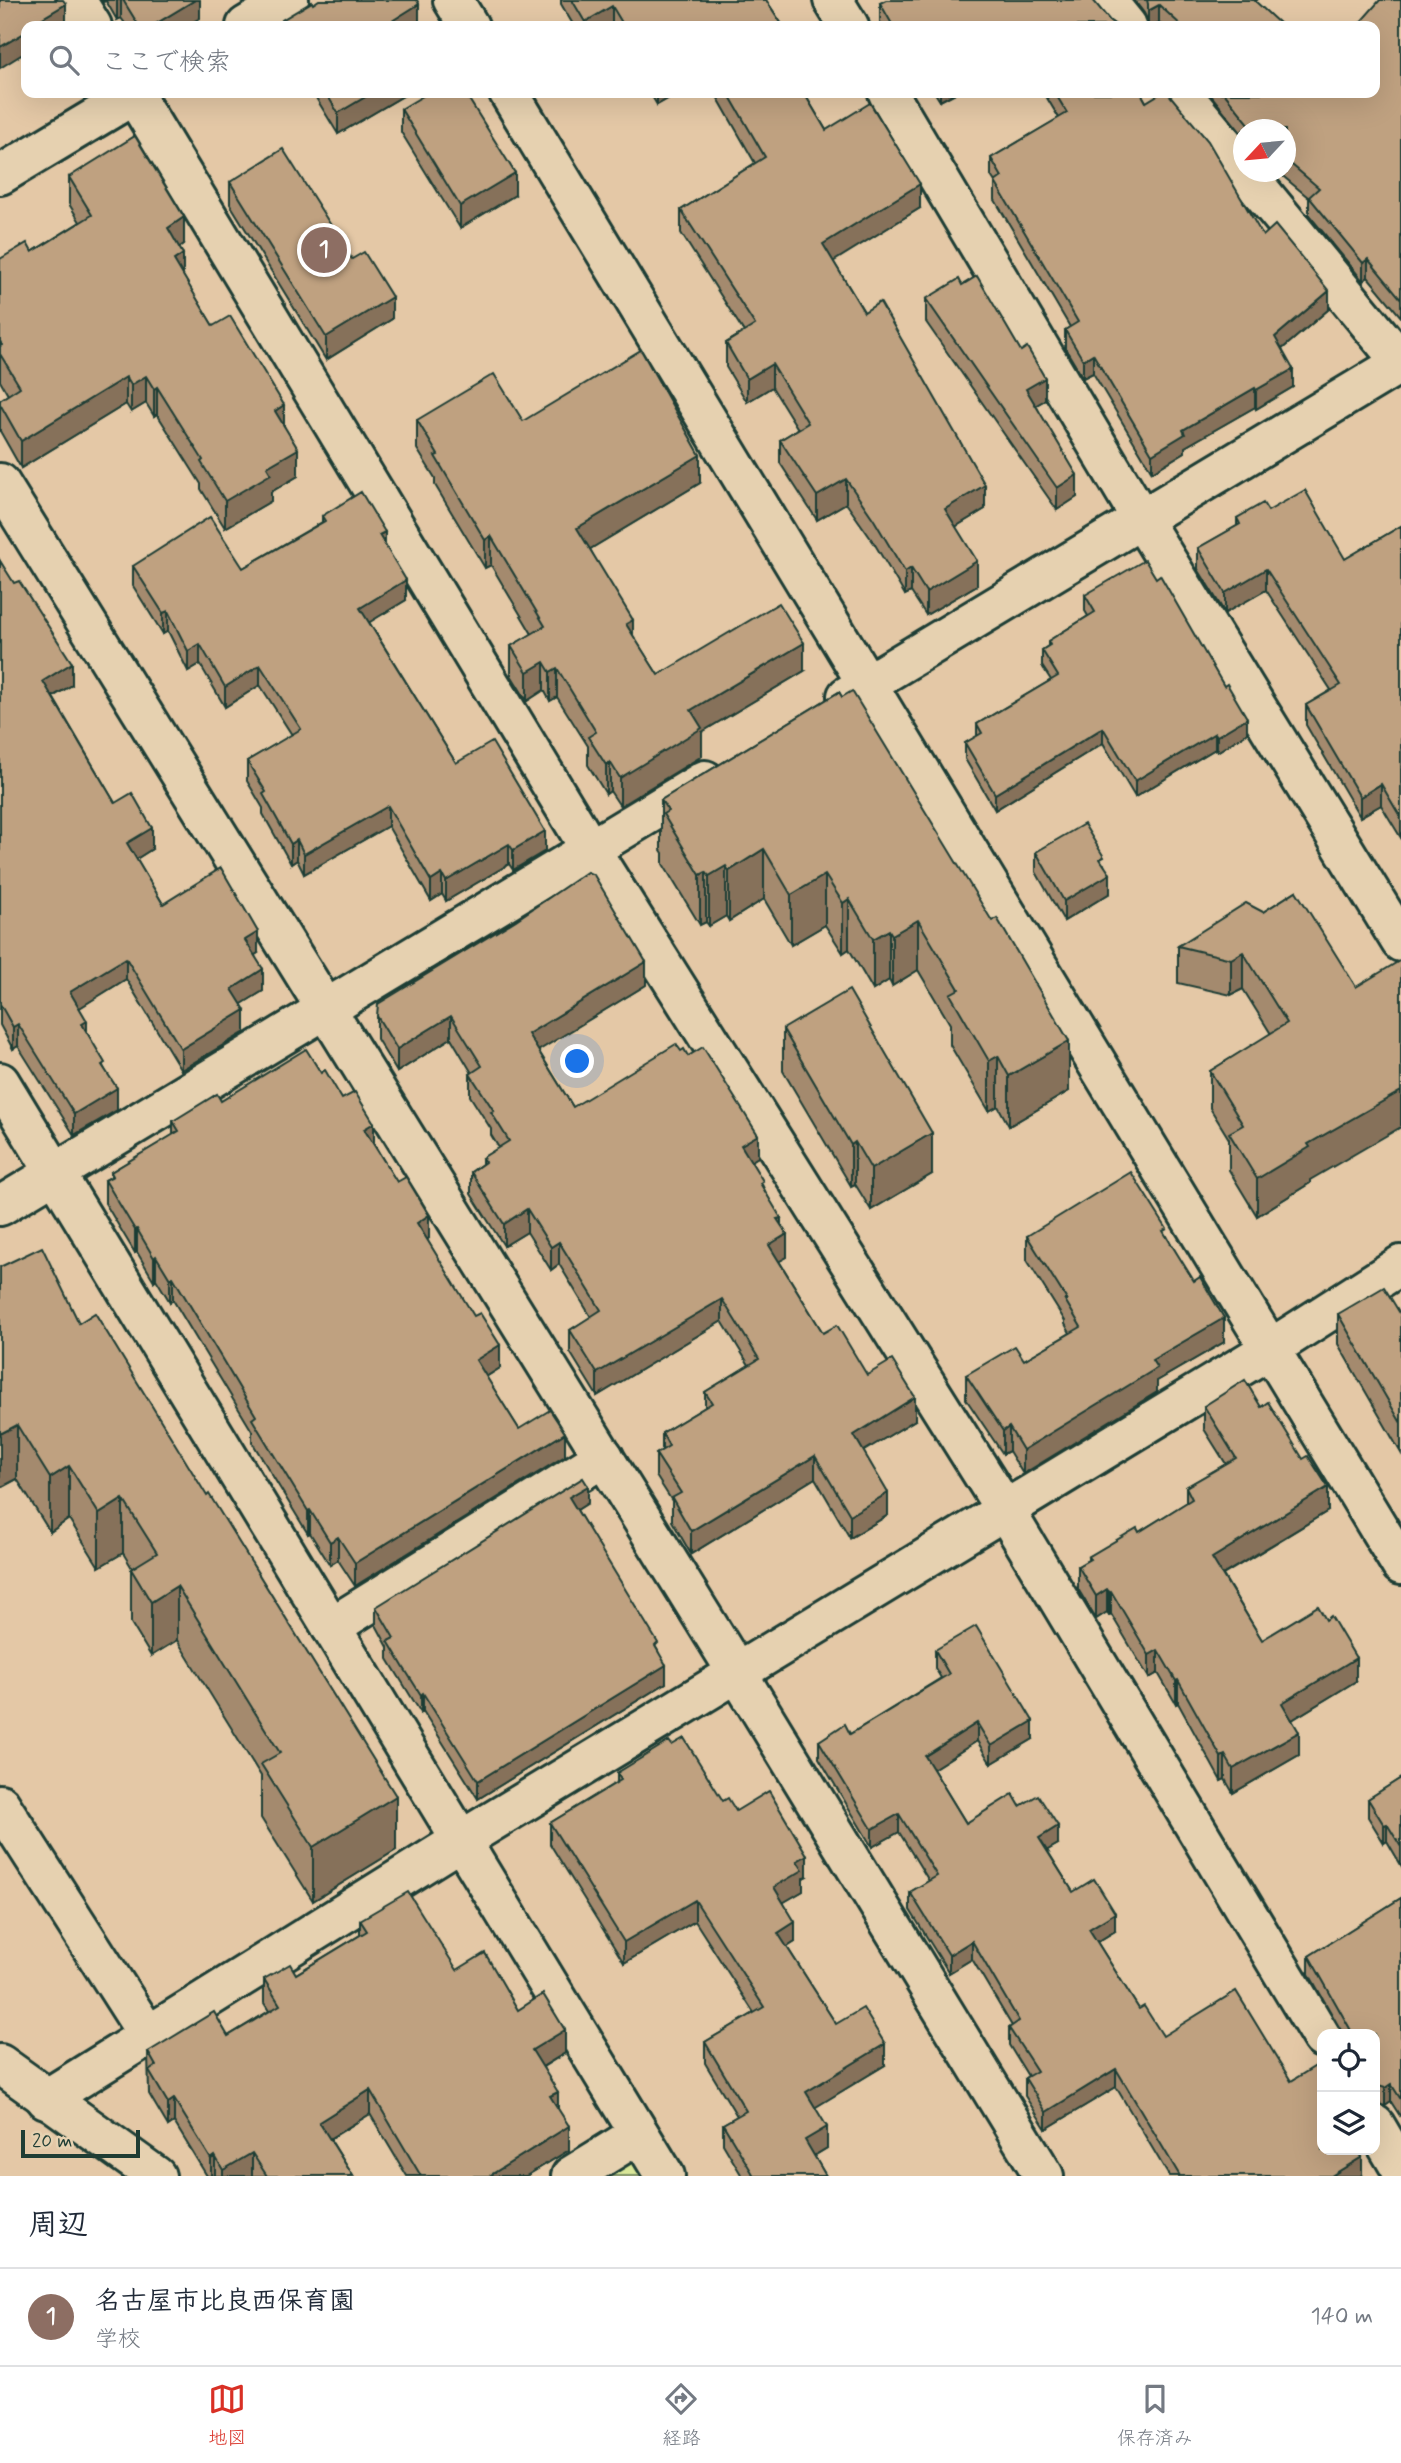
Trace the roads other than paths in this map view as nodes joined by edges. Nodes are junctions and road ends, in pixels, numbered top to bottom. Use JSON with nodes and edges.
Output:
{"nodes":[{"id":1,"x":76,"y":0,"type":"edge"},
{"id":2,"x":289,"y":0,"type":"edge"},
{"id":3,"x":453,"y":0,"type":"edge"},
{"id":4,"x":1106,"y":0,"type":"edge"},
{"id":5,"x":89,"y":21,"type":"edge"},
{"id":6,"x":254,"y":21,"type":"edge"},
{"id":7,"x":466,"y":21,"type":"edge"},
{"id":8,"x":1123,"y":21,"type":"edge"},
{"id":9,"x":126,"y":98,"type":"edge"},
{"id":10,"x":137,"y":98,"type":"edge"},
{"id":11,"x":512,"y":98,"type":"edge"},
{"id":12,"x":891,"y":98,"type":"edge"},
{"id":13,"x":1185,"y":98,"type":"edge"},
{"id":14,"x":1233,"y":156,"type":"edge"},
{"id":15,"x":0,"y":175,"type":"edge"},
{"id":16,"x":1255,"y":182,"type":"edge"},
{"id":17,"x":1401,"y":363,"type":"edge"},
{"id":18,"x":0,"y":483,"type":"edge"},
{"id":19,"x":1142,"y":520,"type":"junction"},
{"id":20,"x":868,"y":683,"type":"junction"},
{"id":21,"x":822,"y":711,"type":"edge"},
{"id":22,"x":729,"y":766,"type":"edge"},
{"id":23,"x":590,"y":849,"type":"junction"},
{"id":24,"x":1401,"y":942,"type":"edge"},
{"id":25,"x":326,"y":1008,"type":"junction"},
{"id":26,"x":0,"y":1082,"type":"edge"},
{"id":27,"x":57,"y":1172,"type":"junction"},
{"id":28,"x":0,"y":1206,"type":"edge"},
{"id":29,"x":1401,"y":1265,"type":"edge"},
{"id":30,"x":1270,"y":1349,"type":"junction"},
{"id":31,"x":604,"y":1457,"type":"junction"},
{"id":32,"x":1005,"y":1510,"type":"junction"},
{"id":33,"x":1401,"y":1565,"type":"edge"},
{"id":34,"x":331,"y":1627,"type":"junction"},
{"id":35,"x":738,"y":1674,"type":"junction"},
{"id":36,"x":0,"y":1804,"type":"edge"},
{"id":37,"x":460,"y":1841,"type":"junction"},
{"id":38,"x":1317,"y":2030,"type":"edge"},
{"id":39,"x":149,"y":2037,"type":"junction"},
{"id":40,"x":0,"y":2064,"type":"edge"},
{"id":41,"x":46,"y":2099,"type":"junction"},
{"id":42,"x":1380,"y":2133,"type":"edge"},
{"id":43,"x":639,"y":2134,"type":"junction"},
{"id":44,"x":1401,"y":2169,"type":"edge"},
{"id":45,"x":156,"y":2176,"type":"edge"},
{"id":46,"x":571,"y":2176,"type":"edge"},
{"id":47,"x":665,"y":2176,"type":"edge"},
{"id":48,"x":1044,"y":2176,"type":"edge"}],
"edges":[{"from":1,"to":5,"type":"street"},
{"from":2,"to":6,"type":"street"},
{"from":3,"to":7,"type":"street"},
{"from":4,"to":8,"type":"street"},
{"from":9,"to":15,"type":"street"},
{"from":10,"to":23,"type":"street"},
{"from":11,"to":20,"type":"street"},
{"from":12,"to":19,"type":"street"},
{"from":13,"to":14,"type":"street"},
{"from":16,"to":17,"type":"street"},
{"from":17,"to":19,"type":"street"},
{"from":18,"to":25,"type":"street"},
{"from":19,"to":20,"type":"street"},
{"from":19,"to":24,"type":"street"},
{"from":20,"to":21,"type":"street"},
{"from":20,"to":30,"type":"street"},
{"from":22,"to":23,"type":"street"},
{"from":23,"to":25,"type":"street"},
{"from":23,"to":32,"type":"street"},
{"from":25,"to":27,"type":"street"},
{"from":25,"to":31,"type":"street"},
{"from":26,"to":27,"type":"street"},
{"from":27,"to":28,"type":"street"},
{"from":27,"to":34,"type":"street"},
{"from":29,"to":30,"type":"street"},
{"from":30,"to":32,"type":"street"},
{"from":30,"to":33,"type":"street"},
{"from":31,"to":34,"type":"street"},
{"from":31,"to":35,"type":"street"},
{"from":32,"to":35,"type":"street"},
{"from":32,"to":38,"type":"street"},
{"from":34,"to":37,"type":"street"},
{"from":35,"to":37,"type":"street"},
{"from":35,"to":48,"type":"street"},
{"from":36,"to":39,"type":"street"},
{"from":37,"to":39,"type":"street"},
{"from":37,"to":43,"type":"street"},
{"from":39,"to":41,"type":"street"},
{"from":40,"to":41,"type":"street"},
{"from":41,"to":45,"type":"street"},
{"from":42,"to":44,"type":"street"},
{"from":43,"to":46,"type":"street"},
{"from":43,"to":47,"type":"street"}]}
